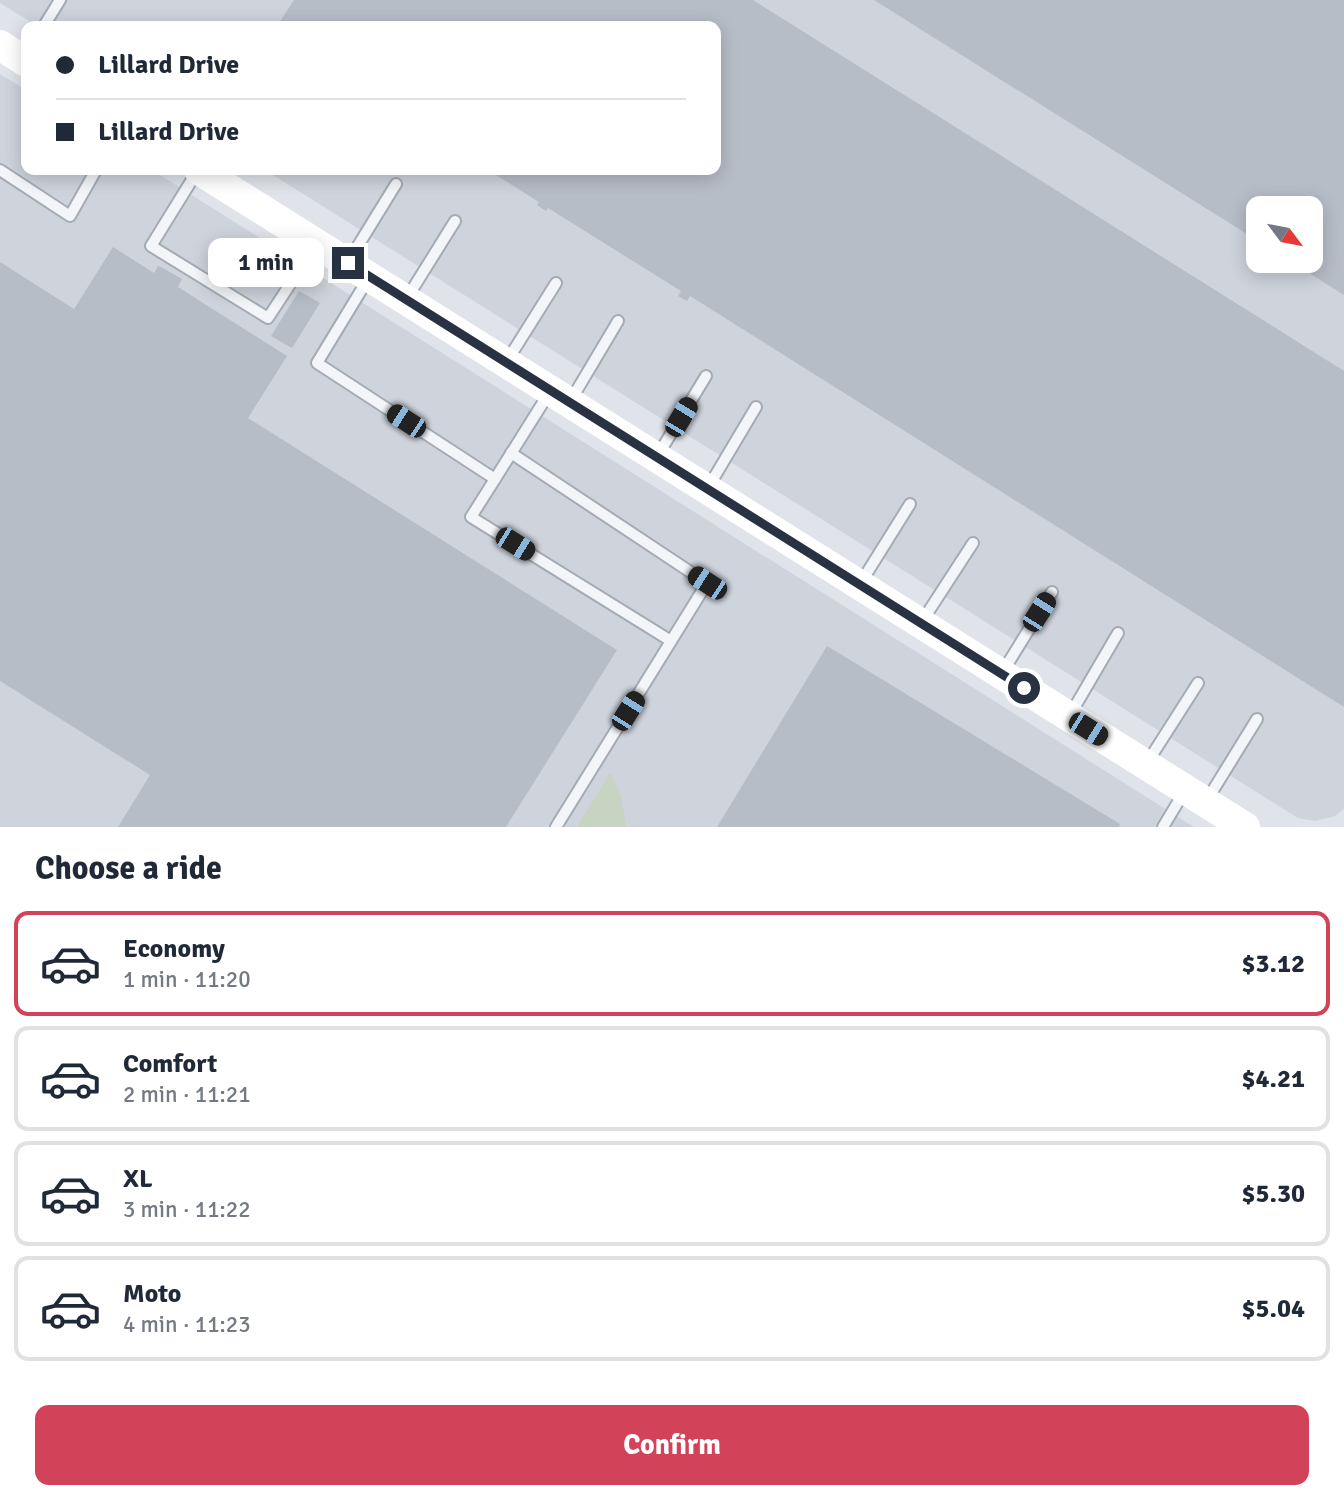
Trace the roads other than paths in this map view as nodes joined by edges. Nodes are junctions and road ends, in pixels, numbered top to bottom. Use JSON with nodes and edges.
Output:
{"nodes":[{"id":1,"x":60,"y":0,"type":"edge"},
{"id":2,"x":47,"y":21,"type":"edge"},
{"id":3,"x":0,"y":170,"type":"edge"},
{"id":4,"x":93,"y":175,"type":"edge"},
{"id":5,"x":195,"y":175,"type":"edge"},
{"id":6,"x":206,"y":175,"type":"edge"},
{"id":7,"x":396,"y":184,"type":"dead end"},
{"id":8,"x":455,"y":221,"type":"dead end"},
{"id":9,"x":316,"y":244,"type":"junction"},
{"id":10,"x":358,"y":270,"type":"junction"},
{"id":11,"x":556,"y":283,"type":"dead end"},
{"id":12,"x":406,"y":300,"type":"junction"},
{"id":13,"x":618,"y":321,"type":"dead end"},
{"id":14,"x":506,"y":362,"type":"junction"},
{"id":15,"x":706,"y":376,"type":"dead end"},
{"id":16,"x":560,"y":397,"type":"junction"},
{"id":17,"x":756,"y":407,"type":"dead end"},
{"id":18,"x":511,"y":453,"type":"junction"},
{"id":19,"x":657,"y":457,"type":"junction"},
{"id":20,"x":495,"y":478,"type":"junction"},
{"id":21,"x":707,"y":489,"type":"junction"},
{"id":22,"x":910,"y":504,"type":"dead end"},
{"id":23,"x":973,"y":542,"type":"dead end"},
{"id":24,"x":859,"y":585,"type":"junction"},
{"id":25,"x":1052,"y":592,"type":"dead end"},
{"id":26,"x":921,"y":624,"type":"junction"},
{"id":27,"x":1118,"y":632,"type":"dead end"},
{"id":28,"x":671,"y":641,"type":"junction"},
{"id":29,"x":1001,"y":674,"type":"junction"},
{"id":30,"x":1198,"y":683,"type":"dead end"},
{"id":31,"x":1069,"y":717,"type":"junction"},
{"id":32,"x":1257,"y":719,"type":"dead end"},
{"id":33,"x":1146,"y":765,"type":"junction"},
{"id":34,"x":1195,"y":796,"type":"junction"},
{"id":35,"x":1240,"y":826,"type":"edge"},
{"id":36,"x":556,"y":827,"type":"edge"},
{"id":37,"x":1163,"y":827,"type":"edge"}],
"edges":[{"from":1,"to":2,"type":"lane"},
{"from":3,"to":4,"type":"lane"},
{"from":5,"to":9,"type":"lane"},
{"from":6,"to":9,"type":"street"},
{"from":7,"to":10,"type":"lane"},
{"from":8,"to":12,"type":"lane"},
{"from":9,"to":10,"type":"street"},
{"from":10,"to":12,"type":"street"},
{"from":10,"to":20,"type":"lane"},
{"from":11,"to":14,"type":"lane"},
{"from":12,"to":14,"type":"street"},
{"from":13,"to":16,"type":"lane"},
{"from":14,"to":16,"type":"street"},
{"from":15,"to":19,"type":"lane"},
{"from":16,"to":18,"type":"lane"},
{"from":16,"to":19,"type":"street"},
{"from":17,"to":21,"type":"lane"},
{"from":18,"to":20,"type":"lane"},
{"from":18,"to":28,"type":"lane"},
{"from":19,"to":21,"type":"street"},
{"from":20,"to":28,"type":"lane"},
{"from":21,"to":24,"type":"street"},
{"from":22,"to":24,"type":"lane"},
{"from":23,"to":26,"type":"lane"},
{"from":24,"to":26,"type":"street"},
{"from":25,"to":29,"type":"lane"},
{"from":26,"to":29,"type":"street"},
{"from":27,"to":31,"type":"lane"},
{"from":28,"to":36,"type":"lane"},
{"from":29,"to":31,"type":"street"},
{"from":30,"to":33,"type":"lane"},
{"from":31,"to":33,"type":"street"},
{"from":32,"to":34,"type":"lane"},
{"from":33,"to":34,"type":"street"},
{"from":34,"to":35,"type":"street"},
{"from":34,"to":37,"type":"lane"}]}
